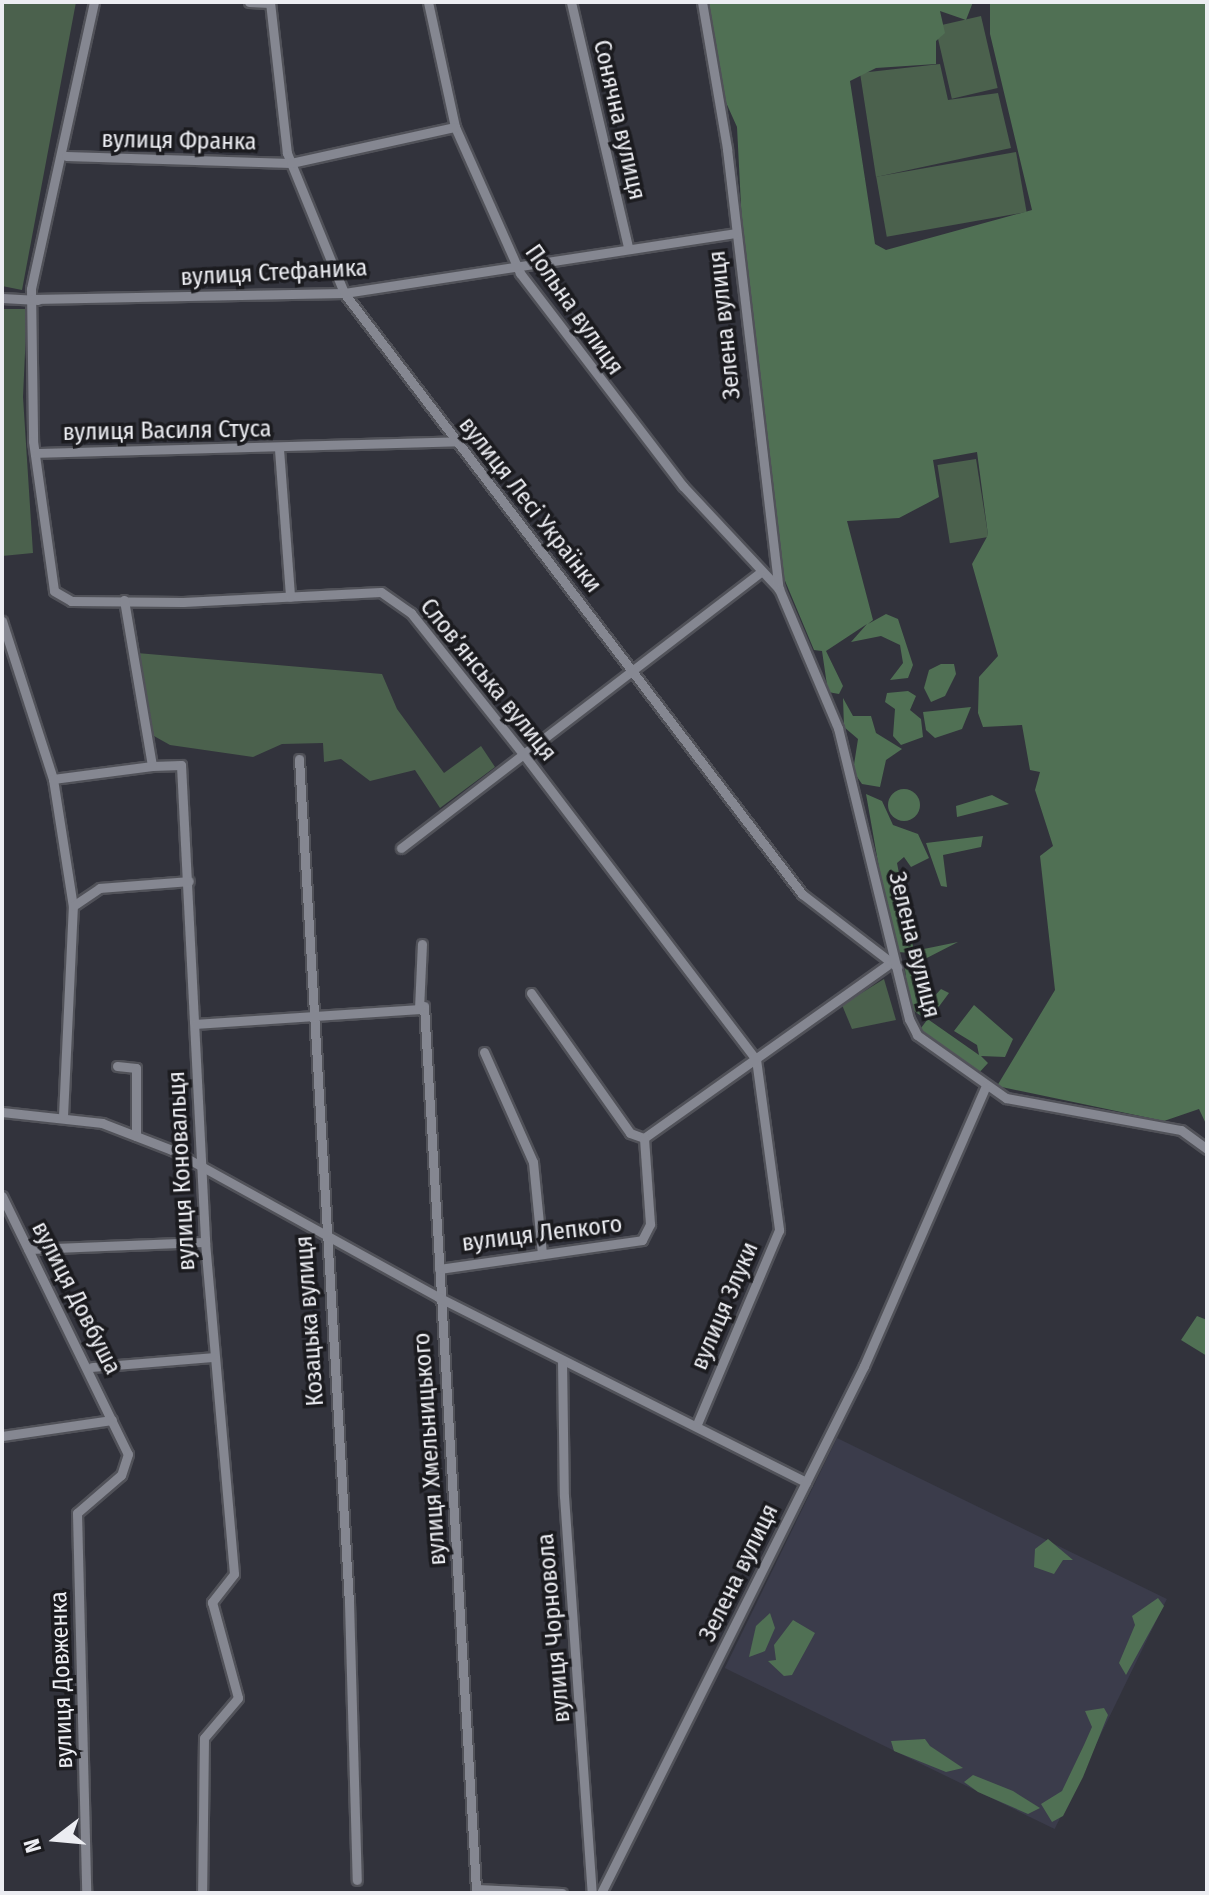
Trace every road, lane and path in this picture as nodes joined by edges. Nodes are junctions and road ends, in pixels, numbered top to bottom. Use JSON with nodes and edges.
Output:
{"nodes":[{"id":1,"x":94,"y":2,"type":"edge"},
{"id":2,"x":249,"y":2,"type":"edge"},
{"id":3,"x":428,"y":2,"type":"edge"},
{"id":4,"x":571,"y":2,"type":"edge"},
{"id":5,"x":702,"y":2,"type":"edge"},
{"id":6,"x":270,"y":3,"type":"edge"},
{"id":7,"x":455,"y":127,"type":"junction"},
{"id":8,"x":66,"y":156,"type":"junction"},
{"id":9,"x":291,"y":163,"type":"junction"},
{"id":10,"x":735,"y":233,"type":"junction"},
{"id":11,"x":628,"y":247,"type":"junction"},
{"id":12,"x":515,"y":263,"type":"junction"},
{"id":13,"x":344,"y":293,"type":"junction"},
{"id":14,"x":2,"y":298,"type":"edge"},
{"id":15,"x":33,"y":299,"type":"junction"},
{"id":16,"x":455,"y":441,"type":"junction"},
{"id":17,"x":279,"y":449,"type":"junction"},
{"id":18,"x":35,"y":453,"type":"junction"},
{"id":19,"x":759,"y":573,"type":"junction"},
{"id":20,"x":779,"y":589,"type":"junction"},
{"id":21,"x":290,"y":597,"type":"junction"},
{"id":22,"x":124,"y":600,"type":"junction"},
{"id":23,"x":2,"y":621,"type":"edge"},
{"id":24,"x":633,"y":671,"type":"junction"},
{"id":25,"x":524,"y":755,"type":"junction"},
{"id":26,"x":299,"y":759,"type":"dead end"},
{"id":27,"x":152,"y":766,"type":"junction"},
{"id":28,"x":53,"y":779,"type":"junction"},
{"id":29,"x":401,"y":848,"type":"dead end"},
{"id":30,"x":189,"y":881,"type":"junction"},
{"id":31,"x":73,"y":906,"type":"junction"},
{"id":32,"x":422,"y":944,"type":"dead end"},
{"id":33,"x":892,"y":966,"type":"junction"},
{"id":34,"x":531,"y":993,"type":"dead end"},
{"id":35,"x":424,"y":1006,"type":"junction"},
{"id":36,"x":310,"y":1019,"type":"junction"},
{"id":37,"x":195,"y":1024,"type":"junction"},
{"id":38,"x":484,"y":1052,"type":"dead end"},
{"id":39,"x":756,"y":1059,"type":"junction"},
{"id":40,"x":117,"y":1066,"type":"dead end"},
{"id":41,"x":986,"y":1086,"type":"junction"},
{"id":42,"x":2,"y":1112,"type":"edge"},
{"id":43,"x":63,"y":1116,"type":"junction"},
{"id":44,"x":136,"y":1136,"type":"junction"},
{"id":45,"x":644,"y":1138,"type":"junction"},
{"id":46,"x":1207,"y":1149,"type":"edge"},
{"id":47,"x":202,"y":1165,"type":"junction"},
{"id":48,"x":2,"y":1196,"type":"edge"},
{"id":49,"x":323,"y":1232,"type":"junction"},
{"id":50,"x":205,"y":1242,"type":"junction"},
{"id":51,"x":28,"y":1249,"type":"junction"},
{"id":52,"x":542,"y":1254,"type":"junction"},
{"id":53,"x":439,"y":1269,"type":"junction"},
{"id":54,"x":438,"y":1297,"type":"junction"},
{"id":55,"x":214,"y":1357,"type":"junction"},
{"id":56,"x":562,"y":1360,"type":"junction"},
{"id":57,"x":92,"y":1367,"type":"junction"},
{"id":58,"x":112,"y":1420,"type":"junction"},
{"id":59,"x":697,"y":1424,"type":"junction"},
{"id":60,"x":2,"y":1436,"type":"edge"},
{"id":61,"x":806,"y":1482,"type":"junction"},
{"id":62,"x":77,"y":1513,"type":"joint"},
{"id":63,"x":357,"y":1880,"type":"dead end"},
{"id":64,"x":86,"y":1893,"type":"edge"},
{"id":65,"x":202,"y":1893,"type":"edge"},
{"id":66,"x":562,"y":1893,"type":"edge"},
{"id":67,"x":592,"y":1893,"type":"edge"},
{"id":68,"x":601,"y":1893,"type":"edge"}],
"edges":[{"from":1,"to":8,"type":"street","name":"вулиця Василя Стуса"},
{"from":2,"to":6,"type":"street"},
{"from":3,"to":7,"type":"street","name":"Польна вулиця"},
{"from":4,"to":11,"type":"street","name":"Сонячна вулиця"},
{"from":5,"to":10,"type":"street","name":"Зелена вулиця"},
{"from":6,"to":9,"type":"street","name":"вулиця Лесі Українки"},
{"from":7,"to":9,"type":"street","name":"вулиця Франка"},
{"from":7,"to":12,"type":"street","name":"Польна вулиця"},
{"from":8,"to":9,"type":"street","name":"вулиця Франка"},
{"from":8,"to":15,"type":"street","name":"вулиця Василя Стуса"},
{"from":9,"to":13,"type":"street","name":"вулиця Лесі Українки"},
{"from":10,"to":11,"type":"street","name":"вулиця Стефаника"},
{"from":10,"to":20,"type":"street","name":"Зелена вулиця"},
{"from":11,"to":12,"type":"street","name":"вулиця Стефаника"},
{"from":12,"to":13,"type":"street","name":"вулиця Стефаника"},
{"from":12,"to":19,"type":"street","name":"Польна вулиця"},
{"from":13,"to":15,"type":"street","name":"вулиця Стефаника"},
{"from":13,"to":16,"type":"street","name":"вулиця Лесі Українки"},
{"from":14,"to":15,"type":"street","name":"вулиця Стефаника"},
{"from":15,"to":18,"type":"street","name":"вулиця Василя Стуса"},
{"from":16,"to":17,"type":"street","name":"вулиця Василя Стуса"},
{"from":16,"to":24,"type":"street","name":"вулиця Лесі Українки"},
{"from":17,"to":18,"type":"street","name":"вулиця Василя Стуса"},
{"from":17,"to":21,"type":"street"},
{"from":18,"to":22,"type":"street","name":"Словʼянська вулиця"},
{"from":19,"to":20,"type":"street","name":"Польна вулиця"},
{"from":19,"to":24,"type":"street"},
{"from":20,"to":33,"type":"street","name":"Зелена вулиця"},
{"from":21,"to":22,"type":"street","name":"Словʼянська вулиця"},
{"from":21,"to":25,"type":"street","name":"Словʼянська вулиця"},
{"from":22,"to":27,"type":"street"},
{"from":23,"to":28,"type":"street"},
{"from":24,"to":25,"type":"street"},
{"from":24,"to":33,"type":"street","name":"вулиця Лесі Українки"},
{"from":25,"to":29,"type":"street"},
{"from":25,"to":39,"type":"street","name":"Словʼянська вулиця"},
{"from":26,"to":36,"type":"street","name":"Козацька вулиця"},
{"from":27,"to":28,"type":"street"},
{"from":27,"to":30,"type":"street","name":"вулиця Коновальця"},
{"from":28,"to":31,"type":"street"},
{"from":30,"to":31,"type":"street"},
{"from":30,"to":37,"type":"street","name":"вулиця Коновальця"},
{"from":31,"to":43,"type":"street"},
{"from":32,"to":35,"type":"street","name":"вулиця Хмельницького"},
{"from":33,"to":39,"type":"street"},
{"from":33,"to":41,"type":"street","name":"Зелена вулиця"},
{"from":34,"to":45,"type":"street"},
{"from":35,"to":36,"type":"street"},
{"from":35,"to":53,"type":"street","name":"вулиця Хмельницького"},
{"from":36,"to":37,"type":"street"},
{"from":36,"to":49,"type":"street","name":"Козацька вулиця"},
{"from":37,"to":47,"type":"street","name":"вулиця Коновальця"},
{"from":38,"to":52,"type":"street"},
{"from":39,"to":45,"type":"street"},
{"from":39,"to":59,"type":"street","name":"вулиця Злуки"},
{"from":40,"to":44,"type":"street"},
{"from":41,"to":46,"type":"street"},
{"from":41,"to":61,"type":"street","name":"Зелена вулиця"},
{"from":42,"to":43,"type":"street"},
{"from":43,"to":44,"type":"street"},
{"from":44,"to":47,"type":"street"},
{"from":45,"to":52,"type":"street","name":"вулиця Лепкого"},
{"from":47,"to":49,"type":"street"},
{"from":47,"to":50,"type":"street","name":"вулиця Коновальця"},
{"from":48,"to":51,"type":"street","name":"вулиця Довбуша"},
{"from":49,"to":54,"type":"street"},
{"from":49,"to":63,"type":"street","name":"Козацька вулиця"},
{"from":50,"to":51,"type":"street"},
{"from":50,"to":55,"type":"street","name":"вулиця Коновальця"},
{"from":51,"to":57,"type":"street","name":"вулиця Довбуша"},
{"from":52,"to":53,"type":"street","name":"вулиця Лепкого"},
{"from":53,"to":54,"type":"street","name":"вулиця Хмельницького"},
{"from":54,"to":56,"type":"street"},
{"from":54,"to":66,"type":"street","name":"вулиця Хмельницького"},
{"from":55,"to":57,"type":"street"},
{"from":55,"to":65,"type":"street","name":"вулиця Коновальця"},
{"from":56,"to":59,"type":"street"},
{"from":56,"to":67,"type":"street","name":"вулиця Чорновола"},
{"from":57,"to":58,"type":"street","name":"вулиця Довбуша"},
{"from":58,"to":60,"type":"street"},
{"from":58,"to":62,"type":"street","name":"вулиця Довбуша"},
{"from":59,"to":61,"type":"street"},
{"from":61,"to":68,"type":"street","name":"Зелена вулиця"},
{"from":62,"to":64,"type":"street","name":"вулиця Довженка"}]}
